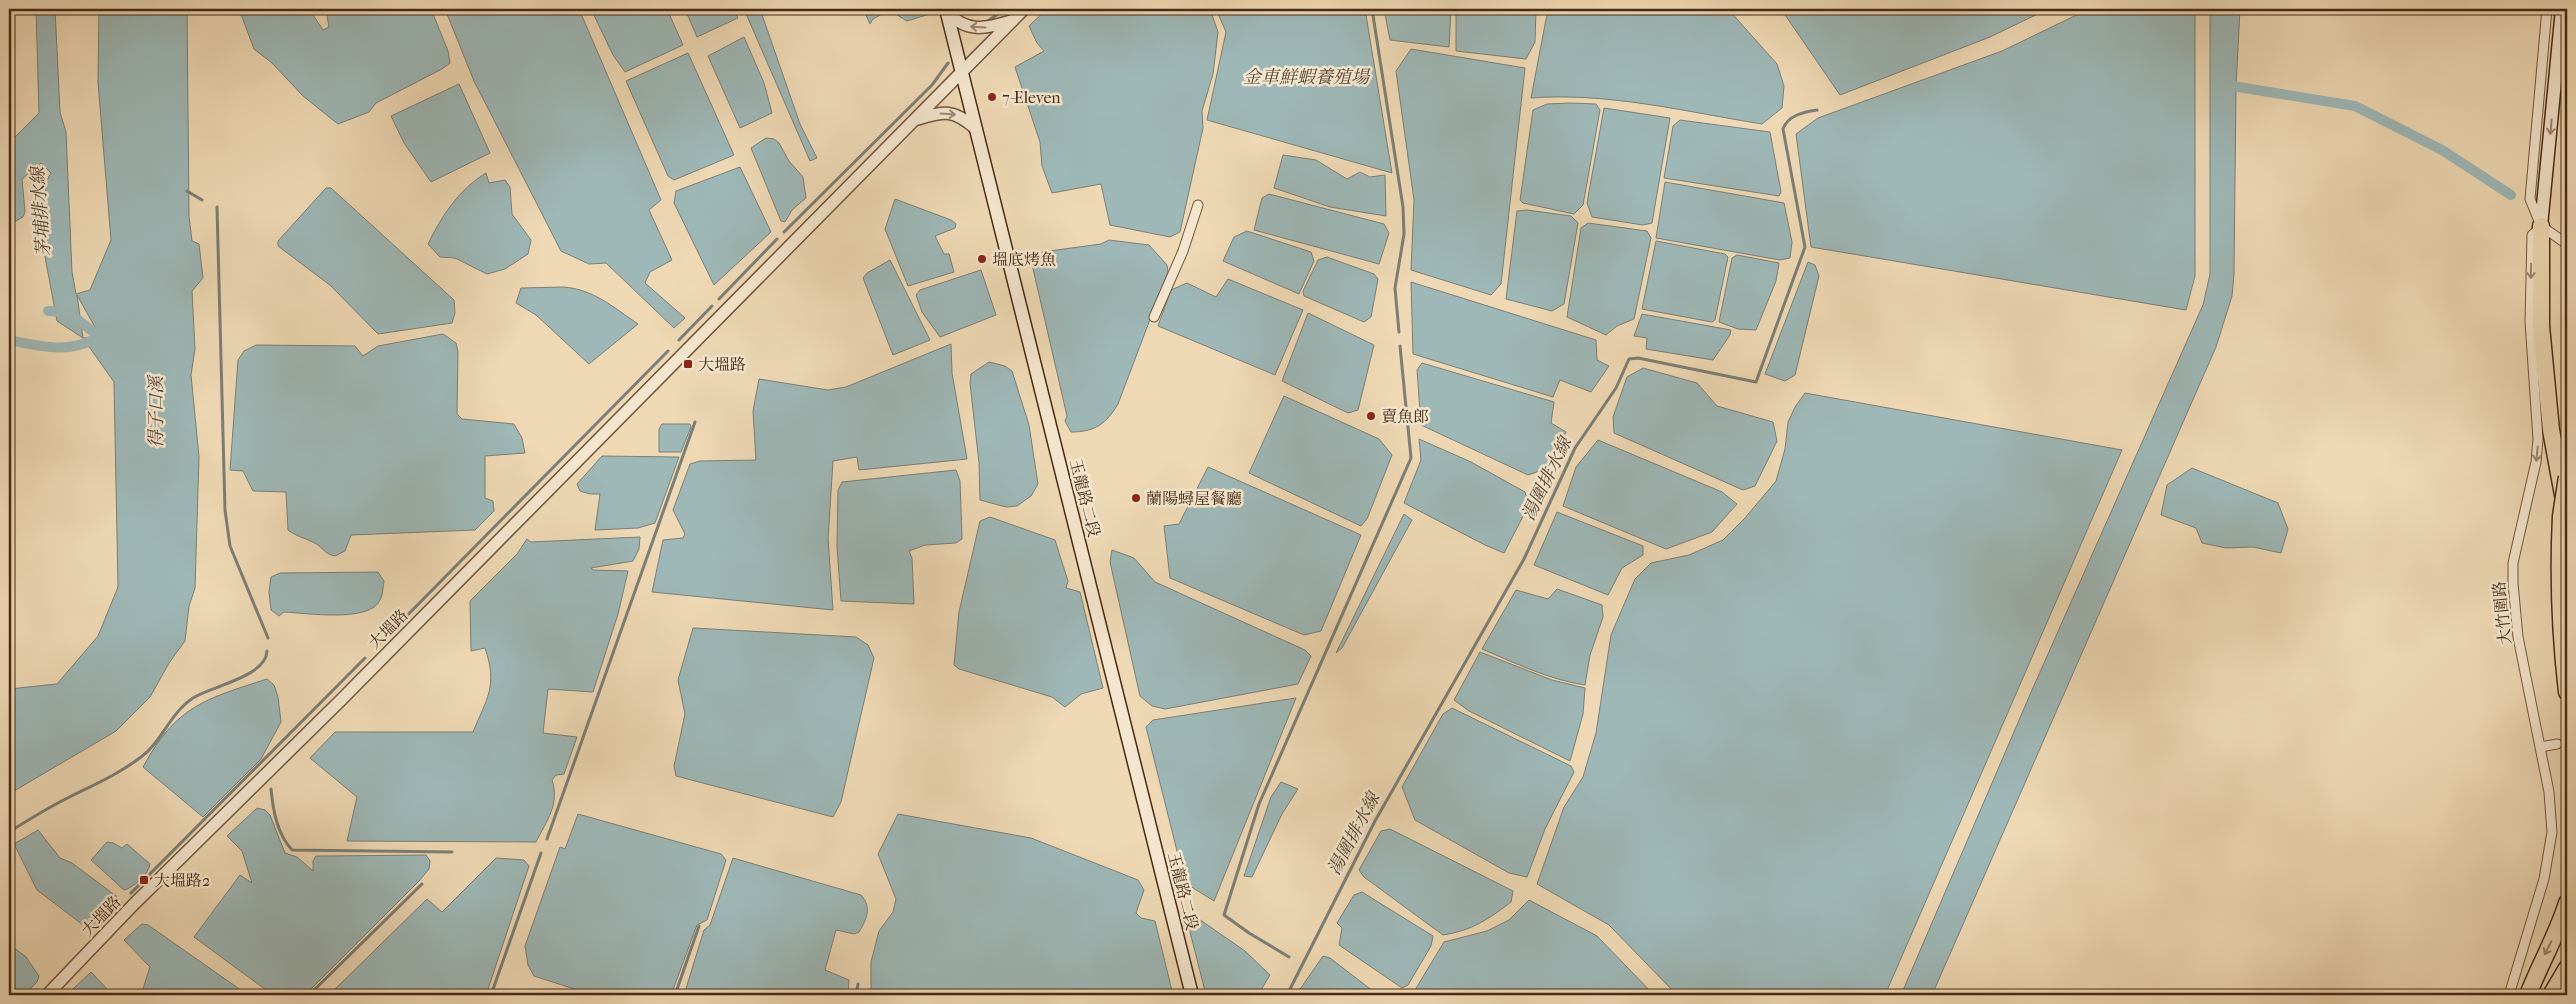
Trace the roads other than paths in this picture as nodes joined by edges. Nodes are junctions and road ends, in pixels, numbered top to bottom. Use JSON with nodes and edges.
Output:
{"nodes":[{"id":1,"x":1024,"y":9,"type":"edge"},
{"id":2,"x":2547,"y":9,"type":"edge"},
{"id":3,"x":2562,"y":9,"type":"edge"},
{"id":4,"x":947,"y":10,"type":"edge"},
{"id":5,"x":1012,"y":21,"type":"junction"},
{"id":6,"x":962,"y":73,"type":"junction"},
{"id":7,"x":917,"y":119,"type":"junction"},
{"id":8,"x":976,"y":129,"type":"junction"},
{"id":9,"x":1198,"y":205,"type":"dead end"},
{"id":10,"x":2541,"y":226,"type":"junction"},
{"id":11,"x":2564,"y":242,"type":"dead end"},
{"id":12,"x":1154,"y":317,"type":"dead end"},
{"id":13,"x":2567,"y":478,"type":"edge"},
{"id":14,"x":2564,"y":516,"type":"edge"},
{"id":15,"x":2567,"y":692,"type":"edge"},
{"id":16,"x":2557,"y":744,"type":"tunnel mouth"},
{"id":17,"x":2540,"y":747,"type":"junction"},
{"id":18,"x":2567,"y":903,"type":"edge"},
{"id":19,"x":2567,"y":968,"type":"edge"},
{"id":20,"x":2567,"y":990,"type":"edge"},
{"id":21,"x":47,"y":995,"type":"edge"},
{"id":22,"x":1192,"y":995,"type":"edge"},
{"id":23,"x":2509,"y":995,"type":"edge"},
{"id":24,"x":2528,"y":995,"type":"edge"},
{"id":25,"x":2551,"y":995,"type":"edge"},
{"id":26,"x":2564,"y":995,"type":"edge"}],
"edges":[{"from":1,"to":5,"type":"street","name":"大塭路"},
{"from":2,"to":10,"type":"street"},
{"from":3,"to":10,"type":"main road","one_way":true},
{"from":5,"to":4,"type":"street","one_way":true},
{"from":4,"to":6,"type":"main road","name":"玉龍路二段"},
{"from":5,"to":6,"type":"street","name":"大塭路"},
{"from":6,"to":7,"type":"street","name":"大塭路"},
{"from":6,"to":8,"type":"main road","name":"玉龍路二段"},
{"from":7,"to":8,"type":"street","one_way":true},
{"from":7,"to":21,"type":"street","name":"大塭路"},
{"from":8,"to":22,"type":"main road","name":"玉龍路二段"},
{"from":9,"to":12,"type":"street"},
{"from":10,"to":11,"type":"street"},
{"from":10,"to":14,"type":"highway"},
{"from":10,"to":17,"type":"street","name":"大竹圍路","one_way":true},
{"from":13,"to":14,"type":"highway","bridge":true},
{"from":14,"to":15,"type":"highway"},
{"from":16,"to":17,"type":"street"},
{"from":17,"to":23,"type":"street","name":"大竹圍路"},
{"from":18,"to":24,"type":"highway","one_way":true},
{"from":19,"to":25,"type":"highway"},
{"from":20,"to":26,"type":"highway"}]}
